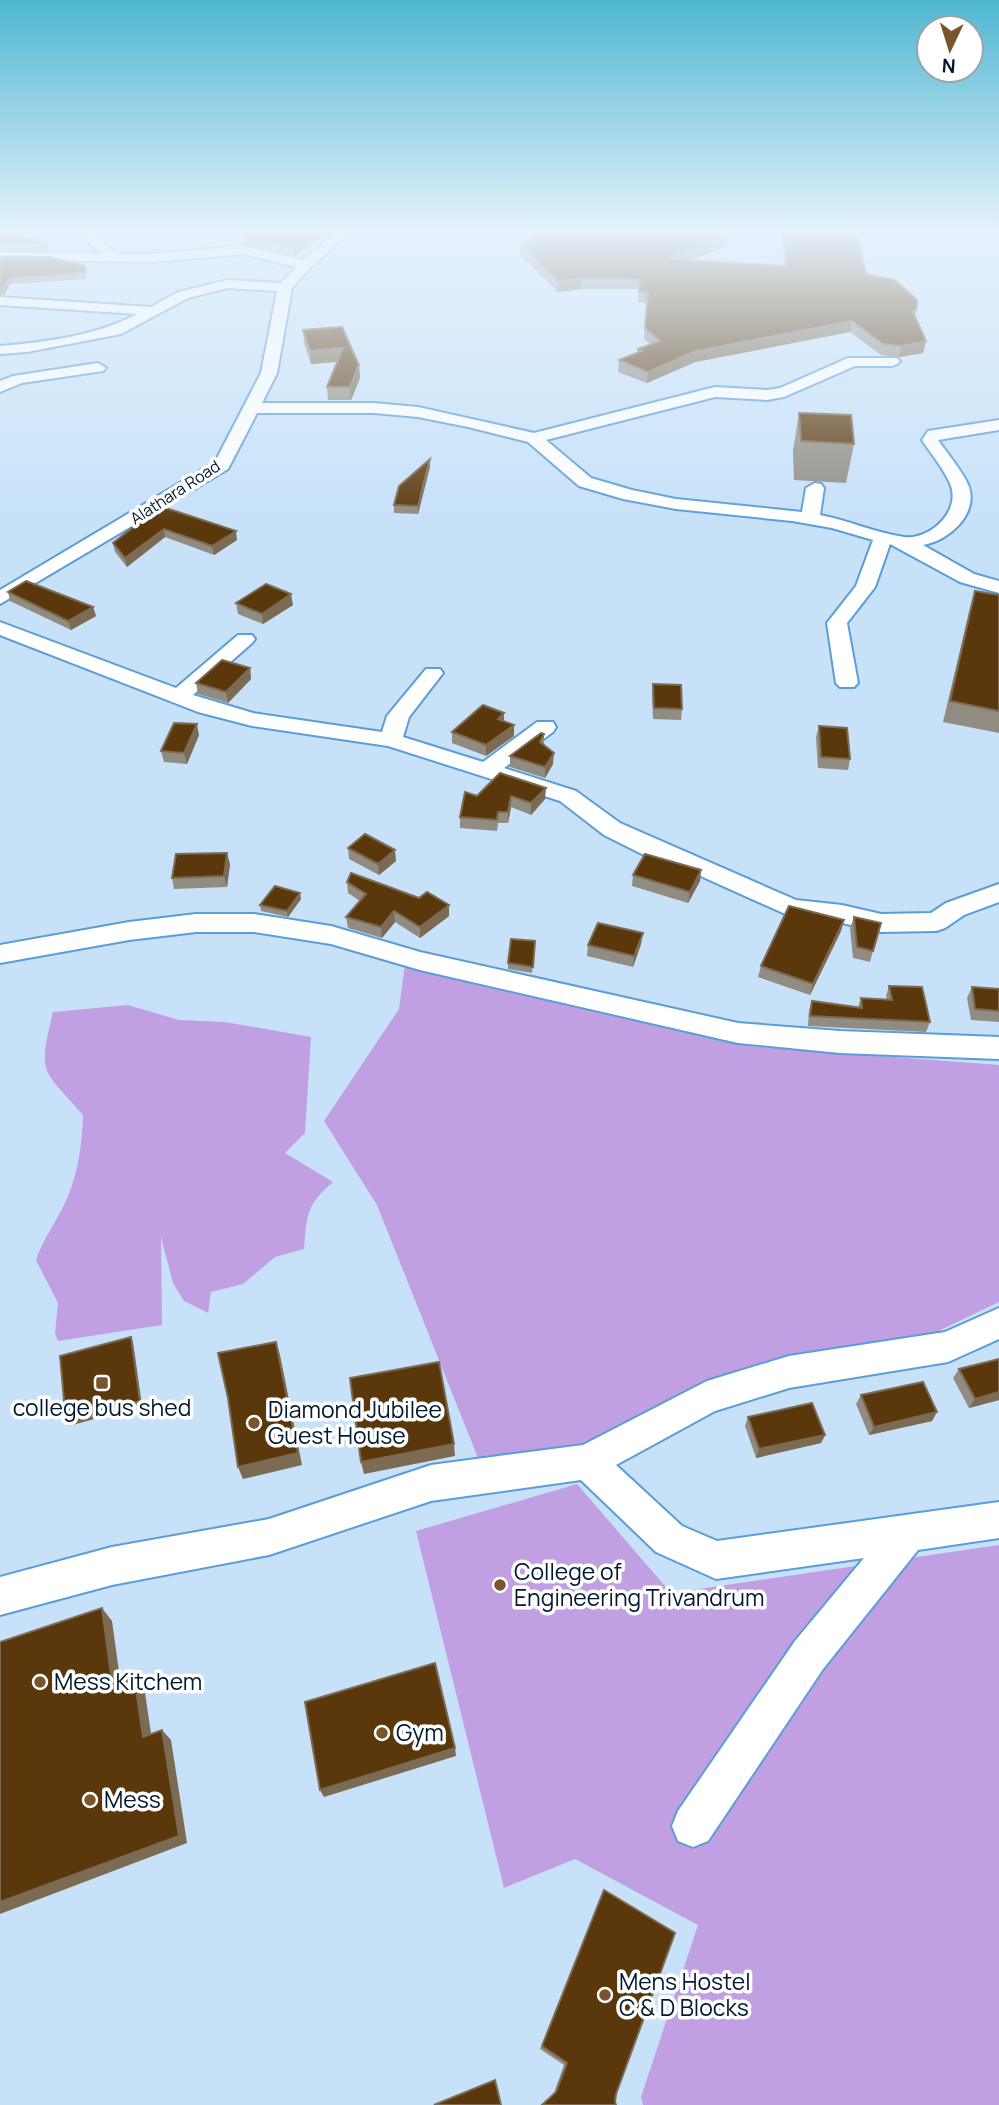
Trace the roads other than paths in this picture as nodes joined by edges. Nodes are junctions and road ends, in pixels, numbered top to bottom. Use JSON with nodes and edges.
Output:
{"nodes":[{"id":1,"x":123,"y":327,"type":"edge"},
{"id":2,"x":278,"y":327,"type":"edge"},
{"id":3,"x":0,"y":350,"type":"edge"},
{"id":4,"x":892,"y":361,"type":"edge"},
{"id":5,"x":98,"y":368,"type":"dead end"},
{"id":6,"x":0,"y":387,"type":"edge"},
{"id":7,"x":252,"y":408,"type":"junction"},
{"id":8,"x":999,"y":425,"type":"edge"},
{"id":9,"x":534,"y":438,"type":"junction"},
{"id":10,"x":815,"y":488,"type":"edge"},
{"id":11,"x":810,"y":519,"type":"junction"},
{"id":12,"x":883,"y":537,"type":"junction"},
{"id":13,"x":905,"y":543,"type":"junction"},
{"id":14,"x":999,"y":587,"type":"edge"},
{"id":15,"x":0,"y":598,"type":"edge"},
{"id":16,"x":0,"y":628,"type":"edge"},
{"id":17,"x":245,"y":639,"type":"dead end"},
{"id":18,"x":433,"y":673,"type":"dead end"},
{"id":19,"x":847,"y":683,"type":"dead end"},
{"id":20,"x":178,"y":697,"type":"junction"},
{"id":21,"x":545,"y":727,"type":"dead end"},
{"id":22,"x":391,"y":740,"type":"junction"},
{"id":23,"x":487,"y":770,"type":"junction"},
{"id":24,"x":999,"y":893,"type":"edge"},
{"id":25,"x":0,"y":954,"type":"edge"},
{"id":26,"x":999,"y":1048,"type":"edge"},
{"id":27,"x":999,"y":1323,"type":"edge"},
{"id":28,"x":587,"y":1462,"type":"junction"},
{"id":29,"x":999,"y":1520,"type":"edge"},
{"id":30,"x":908,"y":1532,"type":"junction"},
{"id":31,"x":0,"y":1596,"type":"edge"},
{"id":32,"x":694,"y":1826,"type":"dead end"}],
"edges":[{"from":1,"to":3,"type":"street"},
{"from":2,"to":7,"type":"street","name":"Alathara Road"},
{"from":4,"to":9,"type":"street"},
{"from":5,"to":6,"type":"street"},
{"from":7,"to":9,"type":"street"},
{"from":7,"to":15,"type":"street","name":"Alathara Road"},
{"from":8,"to":13,"type":"street"},
{"from":9,"to":11,"type":"street"},
{"from":10,"to":11,"type":"street"},
{"from":11,"to":12,"type":"street"},
{"from":12,"to":13,"type":"street"},
{"from":12,"to":19,"type":"street"},
{"from":13,"to":14,"type":"street"},
{"from":16,"to":20,"type":"street"},
{"from":17,"to":20,"type":"street"},
{"from":18,"to":22,"type":"street"},
{"from":20,"to":22,"type":"street"},
{"from":21,"to":23,"type":"street"},
{"from":22,"to":23,"type":"street"},
{"from":23,"to":24,"type":"street"},
{"from":25,"to":26,"type":"street"},
{"from":27,"to":28,"type":"street"},
{"from":28,"to":30,"type":"street"},
{"from":28,"to":31,"type":"street"},
{"from":29,"to":30,"type":"street"},
{"from":30,"to":32,"type":"street"}]}
